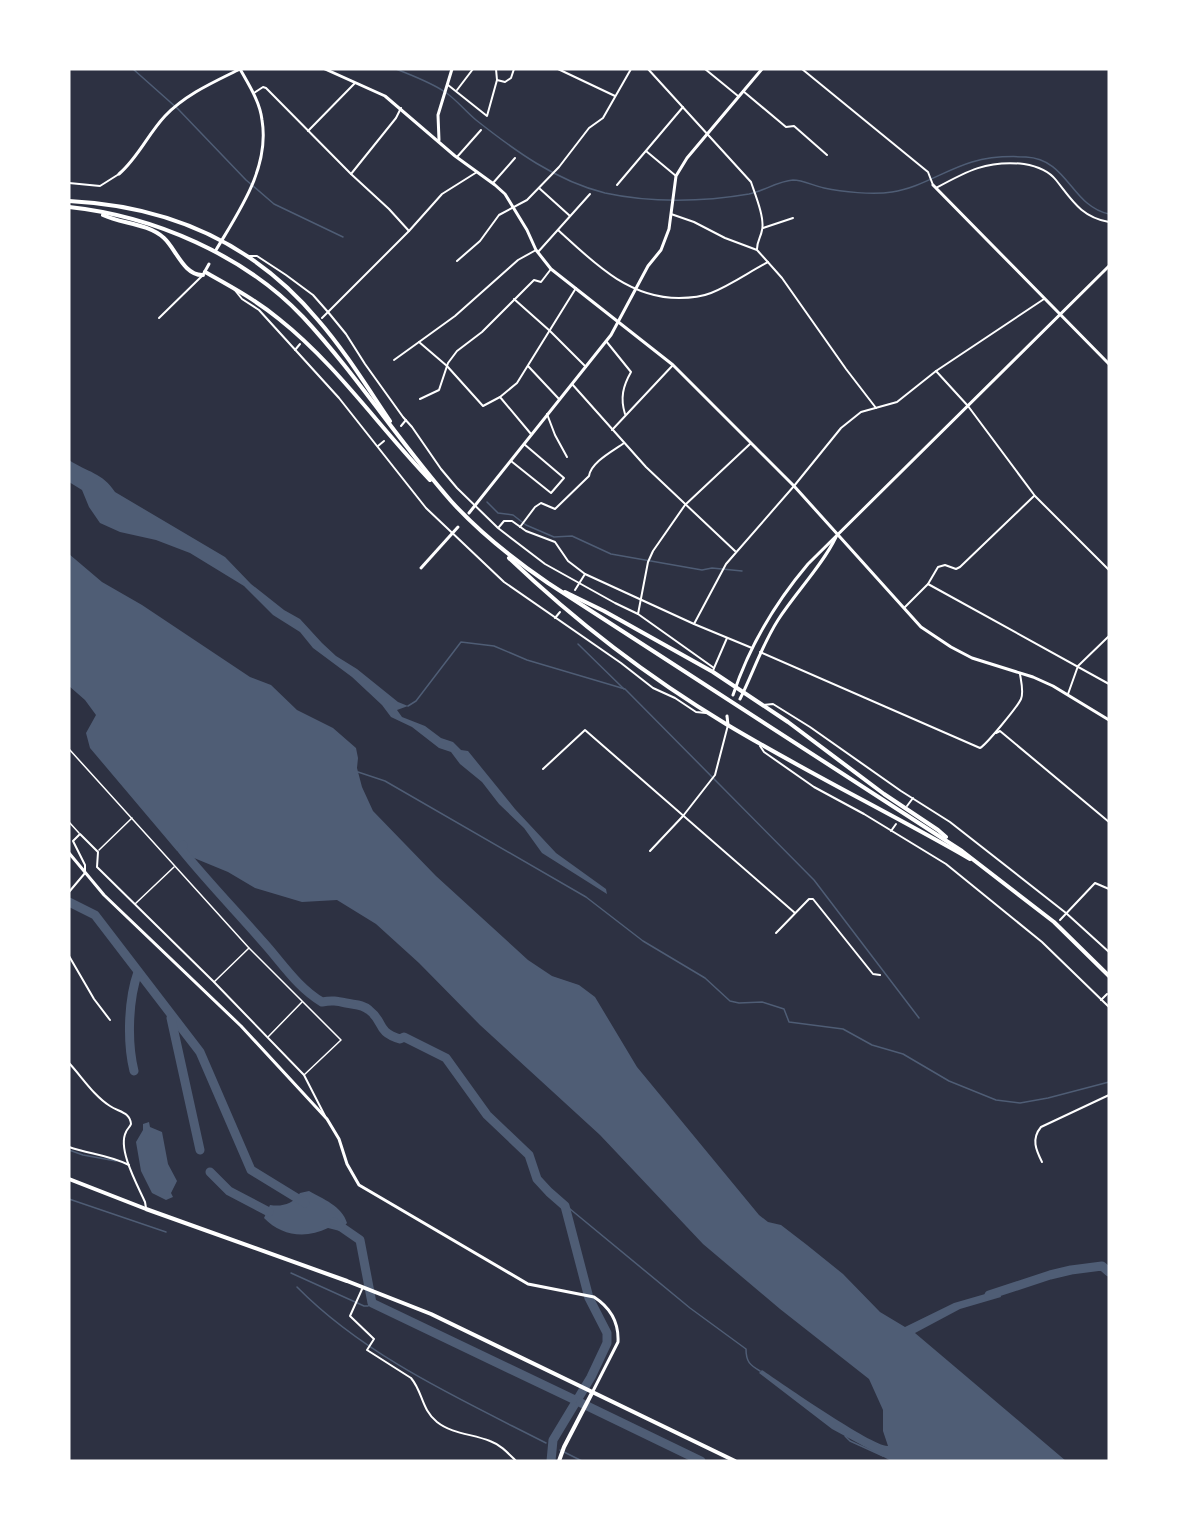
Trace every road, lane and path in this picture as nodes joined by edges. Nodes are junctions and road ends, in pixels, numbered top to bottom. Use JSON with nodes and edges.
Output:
{"nodes":[{"id":1,"x":240,"y":69,"type":"edge"},
{"id":2,"x":326,"y":69,"type":"edge"},
{"id":3,"x":452,"y":69,"type":"edge"},
{"id":4,"x":473,"y":69,"type":"edge"},
{"id":5,"x":496,"y":69,"type":"edge"},
{"id":6,"x":514,"y":69,"type":"edge"},
{"id":7,"x":558,"y":69,"type":"edge"},
{"id":8,"x":572,"y":69,"type":"edge"},
{"id":9,"x":631,"y":69,"type":"edge"},
{"id":10,"x":648,"y":69,"type":"edge"},
{"id":11,"x":705,"y":69,"type":"edge"},
{"id":12,"x":762,"y":69,"type":"edge"},
{"id":13,"x":802,"y":69,"type":"edge"},
{"id":14,"x":570,"y":75,"type":"junction"},
{"id":15,"x":497,"y":80,"type":"junction"},
{"id":16,"x":355,"y":83,"type":"junction"},
{"id":17,"x":446,"y":85,"type":"junction"},
{"id":18,"x":457,"y":90,"type":"junction"},
{"id":19,"x":743,"y":91,"type":"junction"},
{"id":20,"x":254,"y":93,"type":"junction"},
{"id":21,"x":615,"y":96,"type":"junction"},
{"id":22,"x":738,"y":97,"type":"junction"},
{"id":23,"x":683,"y":107,"type":"junction"},
{"id":24,"x":401,"y":108,"type":"junction"},
{"id":25,"x":481,"y":130,"type":"dead end"},
{"id":26,"x":308,"y":131,"type":"junction"},
{"id":27,"x":707,"y":133,"type":"junction"},
{"id":28,"x":439,"y":140,"type":"junction"},
{"id":29,"x":645,"y":151,"type":"junction"},
{"id":30,"x":827,"y":155,"type":"dead end"},
{"id":31,"x":457,"y":157,"type":"junction"},
{"id":32,"x":515,"y":158,"type":"dead end"},
{"id":33,"x":477,"y":172,"type":"junction"},
{"id":34,"x":118,"y":174,"type":"joint"},
{"id":35,"x":351,"y":174,"type":"junction"},
{"id":36,"x":676,"y":176,"type":"junction"},
{"id":37,"x":69,"y":183,"type":"edge"},
{"id":38,"x":493,"y":183,"type":"junction"},
{"id":39,"x":617,"y":185,"type":"dead end"},
{"id":40,"x":935,"y":187,"type":"junction"},
{"id":41,"x":539,"y":188,"type":"junction"},
{"id":42,"x":590,"y":194,"type":"dead end"},
{"id":43,"x":69,"y":201,"type":"edge"},
{"id":44,"x":69,"y":207,"type":"edge"},
{"id":45,"x":514,"y":207,"type":"junction"},
{"id":46,"x":95,"y":211,"type":"junction"},
{"id":47,"x":671,"y":214,"type":"junction"},
{"id":48,"x":570,"y":216,"type":"junction"},
{"id":49,"x":793,"y":218,"type":"dead end"},
{"id":50,"x":1109,"y":222,"type":"edge"},
{"id":51,"x":763,"y":228,"type":"junction"},
{"id":52,"x":558,"y":230,"type":"junction"},
{"id":53,"x":409,"y":231,"type":"junction"},
{"id":54,"x":222,"y":239,"type":"junction"},
{"id":55,"x":216,"y":250,"type":"dead end"},
{"id":56,"x":757,"y":250,"type":"junction"},
{"id":57,"x":537,"y":251,"type":"junction"},
{"id":58,"x":249,"y":256,"type":"junction"},
{"id":59,"x":457,"y":261,"type":"dead end"},
{"id":60,"x":768,"y":262,"type":"junction"},
{"id":61,"x":209,"y":264,"type":"dead end"},
{"id":62,"x":1109,"y":266,"type":"edge"},
{"id":63,"x":551,"y":268,"type":"junction"},
{"id":64,"x":204,"y":273,"type":"junction"},
{"id":65,"x":233,"y":288,"type":"junction"},
{"id":66,"x":576,"y":288,"type":"junction"},
{"id":67,"x":634,"y":290,"type":"junction"},
{"id":68,"x":513,"y":298,"type":"junction"},
{"id":69,"x":1045,"y":298,"type":"junction"},
{"id":70,"x":328,"y":312,"type":"junction"},
{"id":71,"x":1060,"y":314,"type":"junction"},
{"id":72,"x":159,"y":318,"type":"dead end"},
{"id":73,"x":322,"y":318,"type":"dead end"},
{"id":74,"x":619,"y":322,"type":"junction"},
{"id":75,"x":550,"y":331,"type":"junction"},
{"id":76,"x":606,"y":341,"type":"junction"},
{"id":77,"x":419,"y":342,"type":"junction"},
{"id":78,"x":300,"y":344,"type":"dead end"},
{"id":79,"x":295,"y":350,"type":"junction"},
{"id":80,"x":394,"y":360,"type":"dead end"},
{"id":81,"x":1109,"y":364,"type":"edge"},
{"id":82,"x":673,"y":365,"type":"junction"},
{"id":83,"x":447,"y":366,"type":"junction"},
{"id":84,"x":528,"y":366,"type":"junction"},
{"id":85,"x":585,"y":367,"type":"junction"},
{"id":86,"x":936,"y":371,"type":"junction"},
{"id":87,"x":572,"y":384,"type":"junction"},
{"id":88,"x":500,"y":397,"type":"junction"},
{"id":89,"x":420,"y":399,"type":"dead end"},
{"id":90,"x":559,"y":400,"type":"junction"},
{"id":91,"x":968,"y":406,"type":"junction"},
{"id":92,"x":876,"y":408,"type":"junction"},
{"id":93,"x":547,"y":414,"type":"junction"},
{"id":94,"x":626,"y":415,"type":"junction"},
{"id":95,"x":406,"y":420,"type":"junction"},
{"id":96,"x":400,"y":426,"type":"dead end"},
{"id":97,"x":612,"y":430,"type":"junction"},
{"id":98,"x":531,"y":434,"type":"junction"},
{"id":99,"x":384,"y":441,"type":"dead end"},
{"id":100,"x":751,"y":442,"type":"junction"},
{"id":101,"x":624,"y":443,"type":"junction"},
{"id":102,"x":524,"y":444,"type":"junction"},
{"id":103,"x":378,"y":446,"type":"junction"},
{"id":104,"x":567,"y":457,"type":"dead end"},
{"id":105,"x":510,"y":460,"type":"junction"},
{"id":106,"x":420,"y":463,"type":"junction"},
{"id":107,"x":794,"y":486,"type":"junction"},
{"id":108,"x":1035,"y":496,"type":"junction"},
{"id":109,"x":452,"y":502,"type":"junction"},
{"id":110,"x":685,"y":505,"type":"junction"},
{"id":111,"x":475,"y":506,"type":"junction"},
{"id":112,"x":469,"y":513,"type":"dead end"},
{"id":113,"x":521,"y":526,"type":"junction"},
{"id":114,"x":458,"y":527,"type":"dead end"},
{"id":115,"x":498,"y":528,"type":"junction"},
{"id":116,"x":452,"y":534,"type":"junction"},
{"id":117,"x":837,"y":535,"type":"junction"},
{"id":118,"x":491,"y":541,"type":"junction"},
{"id":119,"x":735,"y":551,"type":"junction"},
{"id":120,"x":421,"y":568,"type":"dead end"},
{"id":121,"x":1109,"y":570,"type":"edge"},
{"id":122,"x":585,"y":574,"type":"junction"},
{"id":123,"x":548,"y":583,"type":"junction"},
{"id":124,"x":579,"y":583,"type":"junction"},
{"id":125,"x":928,"y":584,"type":"junction"},
{"id":126,"x":575,"y":590,"type":"dead end"},
{"id":127,"x":642,"y":600,"type":"junction"},
{"id":128,"x":904,"y":608,"type":"junction"},
{"id":129,"x":560,"y":612,"type":"dead end"},
{"id":130,"x":638,"y":614,"type":"junction"},
{"id":131,"x":555,"y":618,"type":"junction"},
{"id":132,"x":694,"y":624,"type":"junction"},
{"id":133,"x":1109,"y":636,"type":"edge"},
{"id":134,"x":727,"y":638,"type":"junction"},
{"id":135,"x":752,"y":648,"type":"junction"},
{"id":136,"x":760,"y":652,"type":"junction"},
{"id":137,"x":1078,"y":666,"type":"junction"},
{"id":138,"x":713,"y":670,"type":"junction"},
{"id":139,"x":1020,"y":673,"type":"junction"},
{"id":140,"x":1109,"y":684,"type":"edge"},
{"id":141,"x":735,"y":688,"type":"junction"},
{"id":142,"x":743,"y":692,"type":"junction"},
{"id":143,"x":1068,"y":694,"type":"junction"},
{"id":144,"x":733,"y":695,"type":"dead end"},
{"id":145,"x":740,"y":699,"type":"dead end"},
{"id":146,"x":763,"y":705,"type":"junction"},
{"id":147,"x":709,"y":713,"type":"junction"},
{"id":148,"x":729,"y":717,"type":"dead end"},
{"id":149,"x":1109,"y":720,"type":"edge"},
{"id":150,"x":728,"y":725,"type":"junction"},
{"id":151,"x":994,"y":735,"type":"junction"},
{"id":152,"x":758,"y":742,"type":"junction"},
{"id":153,"x":69,"y":749,"type":"edge"},
{"id":154,"x":543,"y":769,"type":"dead end"},
{"id":155,"x":913,"y":798,"type":"junction"},
{"id":156,"x":908,"y":806,"type":"dead end"},
{"id":157,"x":683,"y":816,"type":"junction"},
{"id":158,"x":133,"y":817,"type":"junction"},
{"id":159,"x":69,"y":822,"type":"edge"},
{"id":160,"x":1109,"y":822,"type":"edge"},
{"id":161,"x":896,"y":824,"type":"dead end"},
{"id":162,"x":891,"y":831,"type":"junction"},
{"id":163,"x":80,"y":834,"type":"junction"},
{"id":164,"x":951,"y":843,"type":"junction"},
{"id":165,"x":650,"y":851,"type":"dead end"},
{"id":166,"x":98,"y":852,"type":"junction"},
{"id":167,"x":69,"y":853,"type":"edge"},
{"id":168,"x":175,"y":866,"type":"junction"},
{"id":169,"x":987,"y":868,"type":"junction"},
{"id":170,"x":85,"y":873,"type":"junction"},
{"id":171,"x":1109,"y":889,"type":"edge"},
{"id":172,"x":69,"y":892,"type":"edge"},
{"id":173,"x":135,"y":904,"type":"junction"},
{"id":174,"x":795,"y":913,"type":"junction"},
{"id":175,"x":1066,"y":913,"type":"junction"},
{"id":176,"x":1060,"y":920,"type":"dead end"},
{"id":177,"x":776,"y":933,"type":"dead end"},
{"id":178,"x":1047,"y":936,"type":"dead end"},
{"id":179,"x":1042,"y":942,"type":"junction"},
{"id":180,"x":249,"y":948,"type":"junction"},
{"id":181,"x":1109,"y":952,"type":"edge"},
{"id":182,"x":69,"y":956,"type":"edge"},
{"id":183,"x":72,"y":960,"type":"junction"},
{"id":184,"x":69,"y":964,"type":"edge"},
{"id":185,"x":880,"y":975,"type":"dead end"},
{"id":186,"x":1109,"y":976,"type":"edge"},
{"id":187,"x":214,"y":982,"type":"junction"},
{"id":188,"x":1107,"y":994,"type":"dead end"},
{"id":189,"x":1101,"y":1000,"type":"junction"},
{"id":190,"x":303,"y":1002,"type":"junction"},
{"id":191,"x":1109,"y":1007,"type":"edge"},
{"id":192,"x":110,"y":1020,"type":"dead end"},
{"id":193,"x":267,"y":1037,"type":"junction"},
{"id":194,"x":69,"y":1063,"type":"edge"},
{"id":195,"x":304,"y":1075,"type":"junction"},
{"id":196,"x":1109,"y":1095,"type":"edge"},
{"id":197,"x":327,"y":1119,"type":"junction"},
{"id":198,"x":69,"y":1148,"type":"edge"},
{"id":199,"x":1042,"y":1162,"type":"dead end"},
{"id":200,"x":129,"y":1165,"type":"junction"},
{"id":201,"x":69,"y":1179,"type":"edge"},
{"id":202,"x":146,"y":1209,"type":"junction"},
{"id":203,"x":364,"y":1287,"type":"junction"},
{"id":204,"x":592,"y":1393,"type":"junction"},
{"id":205,"x":559,"y":1459,"type":"edge"},
{"id":206,"x":516,"y":1461,"type":"edge"},
{"id":207,"x":735,"y":1461,"type":"edge"}],
"edges":[{"from":1,"to":20,"type":"street"},
{"from":1,"to":34,"type":"street"},
{"from":2,"to":16,"type":"street"},
{"from":3,"to":17,"type":"street"},
{"from":4,"to":18,"type":"street"},
{"from":5,"to":15,"type":"street"},
{"from":6,"to":15,"type":"street"},
{"from":7,"to":14,"type":"street"},
{"from":8,"to":14,"type":"street"},
{"from":9,"to":21,"type":"street"},
{"from":10,"to":23,"type":"street"},
{"from":11,"to":22,"type":"street"},
{"from":12,"to":19,"type":"street"},
{"from":13,"to":40,"type":"street"},
{"from":14,"to":21,"type":"street"},
{"from":15,"to":18,"type":"street"},
{"from":16,"to":24,"type":"street"},
{"from":16,"to":26,"type":"street"},
{"from":17,"to":18,"type":"street"},
{"from":17,"to":28,"type":"street"},
{"from":19,"to":22,"type":"street"},
{"from":19,"to":30,"type":"street"},
{"from":20,"to":26,"type":"street"},
{"from":20,"to":54,"type":"street"},
{"from":21,"to":41,"type":"street"},
{"from":22,"to":27,"type":"street"},
{"from":23,"to":27,"type":"street"},
{"from":23,"to":29,"type":"street"},
{"from":24,"to":28,"type":"street"},
{"from":24,"to":35,"type":"street"},
{"from":25,"to":31,"type":"street"},
{"from":26,"to":35,"type":"street"},
{"from":27,"to":36,"type":"street"},
{"from":27,"to":51,"type":"street"},
{"from":28,"to":31,"type":"street"},
{"from":29,"to":36,"type":"street"},
{"from":29,"to":39,"type":"street"},
{"from":31,"to":33,"type":"street"},
{"from":32,"to":38,"type":"street"},
{"from":33,"to":38,"type":"street"},
{"from":33,"to":53,"type":"street"},
{"from":34,"to":37,"type":"street"},
{"from":35,"to":53,"type":"street"},
{"from":36,"to":47,"type":"street"},
{"from":38,"to":45,"type":"street"},
{"from":40,"to":50,"type":"street"},
{"from":40,"to":69,"type":"street"},
{"from":41,"to":45,"type":"street"},
{"from":41,"to":48,"type":"street"},
{"from":42,"to":48,"type":"street"},
{"from":43,"to":54,"type":"main road"},
{"from":44,"to":46,"type":"main road"},
{"from":45,"to":57,"type":"street"},
{"from":45,"to":59,"type":"street"},
{"from":46,"to":64,"type":"main road"},
{"from":46,"to":106,"type":"main road"},
{"from":47,"to":56,"type":"street"},
{"from":47,"to":67,"type":"street"},
{"from":48,"to":52,"type":"street"},
{"from":49,"to":51,"type":"street"},
{"from":51,"to":56,"type":"street"},
{"from":52,"to":57,"type":"street"},
{"from":52,"to":67,"type":"street"},
{"from":53,"to":70,"type":"street"},
{"from":54,"to":55,"type":"street"},
{"from":54,"to":58,"type":"main road"},
{"from":56,"to":60,"type":"street"},
{"from":57,"to":63,"type":"street"},
{"from":57,"to":77,"type":"street"},
{"from":58,"to":70,"type":"street"},
{"from":58,"to":106,"type":"main road"},
{"from":60,"to":67,"type":"street"},
{"from":60,"to":92,"type":"street"},
{"from":61,"to":64,"type":"street"},
{"from":62,"to":71,"type":"street"},
{"from":63,"to":66,"type":"street"},
{"from":63,"to":68,"type":"street"},
{"from":64,"to":65,"type":"main road"},
{"from":64,"to":72,"type":"street"},
{"from":65,"to":79,"type":"street"},
{"from":65,"to":109,"type":"main road"},
{"from":66,"to":74,"type":"street"},
{"from":66,"to":75,"type":"street"},
{"from":67,"to":74,"type":"street"},
{"from":68,"to":75,"type":"street"},
{"from":68,"to":83,"type":"street"},
{"from":69,"to":71,"type":"street"},
{"from":69,"to":86,"type":"street"},
{"from":70,"to":73,"type":"street"},
{"from":70,"to":95,"type":"street"},
{"from":71,"to":81,"type":"street"},
{"from":71,"to":91,"type":"street"},
{"from":74,"to":76,"type":"street"},
{"from":74,"to":82,"type":"street"},
{"from":75,"to":84,"type":"street"},
{"from":75,"to":85,"type":"street"},
{"from":76,"to":85,"type":"street"},
{"from":76,"to":94,"type":"street"},
{"from":77,"to":80,"type":"street"},
{"from":77,"to":83,"type":"street"},
{"from":78,"to":79,"type":"street"},
{"from":79,"to":103,"type":"street"},
{"from":82,"to":94,"type":"street"},
{"from":82,"to":100,"type":"street"},
{"from":83,"to":88,"type":"street"},
{"from":83,"to":89,"type":"street"},
{"from":84,"to":88,"type":"street"},
{"from":84,"to":90,"type":"street"},
{"from":85,"to":87,"type":"street"},
{"from":86,"to":91,"type":"street"},
{"from":86,"to":92,"type":"street"},
{"from":87,"to":90,"type":"street"},
{"from":87,"to":97,"type":"street"},
{"from":88,"to":98,"type":"street"},
{"from":90,"to":93,"type":"street"},
{"from":91,"to":108,"type":"street"},
{"from":91,"to":117,"type":"street"},
{"from":92,"to":107,"type":"street"},
{"from":93,"to":98,"type":"street"},
{"from":93,"to":104,"type":"street"},
{"from":94,"to":97,"type":"street"},
{"from":95,"to":96,"type":"street"},
{"from":95,"to":111,"type":"street"},
{"from":97,"to":101,"type":"street"},
{"from":98,"to":102,"type":"street"},
{"from":99,"to":103,"type":"street"},
{"from":100,"to":107,"type":"street"},
{"from":100,"to":110,"type":"street"},
{"from":101,"to":110,"type":"street"},
{"from":101,"to":113,"type":"street"},
{"from":102,"to":105,"type":"street"},
{"from":102,"to":105,"type":"street"},
{"from":103,"to":116,"type":"street"},
{"from":105,"to":111,"type":"street"},
{"from":106,"to":109,"type":"main road"},
{"from":107,"to":117,"type":"street"},
{"from":107,"to":119,"type":"street"},
{"from":108,"to":121,"type":"street"},
{"from":108,"to":125,"type":"street"},
{"from":109,"to":118,"type":"main road"},
{"from":110,"to":119,"type":"street"},
{"from":110,"to":127,"type":"street"},
{"from":111,"to":112,"type":"street"},
{"from":111,"to":115,"type":"street"},
{"from":113,"to":115,"type":"street"},
{"from":113,"to":122,"type":"street"},
{"from":114,"to":116,"type":"street"},
{"from":115,"to":124,"type":"street"},
{"from":116,"to":120,"type":"street"},
{"from":116,"to":131,"type":"street"},
{"from":117,"to":128,"type":"street"},
{"from":117,"to":135,"type":"street"},
{"from":117,"to":136,"type":"street"},
{"from":118,"to":123,"type":"main road"},
{"from":118,"to":147,"type":"main road"},
{"from":119,"to":132,"type":"street"},
{"from":122,"to":124,"type":"street"},
{"from":122,"to":127,"type":"street"},
{"from":123,"to":138,"type":"main road"},
{"from":123,"to":164,"type":"main road"},
{"from":124,"to":126,"type":"street"},
{"from":124,"to":130,"type":"street"},
{"from":125,"to":128,"type":"street"},
{"from":125,"to":137,"type":"street"},
{"from":127,"to":130,"type":"street"},
{"from":127,"to":132,"type":"street"},
{"from":128,"to":139,"type":"street"},
{"from":129,"to":131,"type":"street"},
{"from":130,"to":138,"type":"street"},
{"from":131,"to":147,"type":"street"},
{"from":132,"to":134,"type":"street"},
{"from":133,"to":137,"type":"street"},
{"from":134,"to":135,"type":"street"},
{"from":134,"to":138,"type":"street"},
{"from":135,"to":141,"type":"street"},
{"from":136,"to":142,"type":"street"},
{"from":136,"to":151,"type":"street"},
{"from":137,"to":140,"type":"street"},
{"from":137,"to":143,"type":"street"},
{"from":138,"to":141,"type":"main road"},
{"from":139,"to":143,"type":"street"},
{"from":139,"to":151,"type":"street"},
{"from":141,"to":142,"type":"main road"},
{"from":141,"to":144,"type":"street"},
{"from":142,"to":145,"type":"street"},
{"from":142,"to":146,"type":"main road"},
{"from":143,"to":149,"type":"street"},
{"from":146,"to":155,"type":"street"},
{"from":146,"to":164,"type":"main road"},
{"from":147,"to":150,"type":"main road"},
{"from":148,"to":150,"type":"street"},
{"from":150,"to":152,"type":"main road"},
{"from":150,"to":157,"type":"street"},
{"from":151,"to":160,"type":"street"},
{"from":152,"to":162,"type":"street"},
{"from":152,"to":169,"type":"main road"},
{"from":153,"to":158,"type":"street"},
{"from":154,"to":157,"type":"street"},
{"from":155,"to":156,"type":"street"},
{"from":155,"to":175,"type":"street"},
{"from":157,"to":165,"type":"street"},
{"from":157,"to":174,"type":"street"},
{"from":158,"to":166,"type":"street"},
{"from":158,"to":168,"type":"street"},
{"from":159,"to":163,"type":"street"},
{"from":161,"to":162,"type":"street"},
{"from":162,"to":179,"type":"street"},
{"from":163,"to":166,"type":"street"},
{"from":163,"to":170,"type":"street"},
{"from":164,"to":169,"type":"main road"},
{"from":166,"to":173,"type":"street"},
{"from":167,"to":170,"type":"street"},
{"from":168,"to":173,"type":"street"},
{"from":168,"to":180,"type":"street"},
{"from":169,"to":186,"type":"main road"},
{"from":170,"to":172,"type":"street"},
{"from":170,"to":197,"type":"street"},
{"from":171,"to":175,"type":"street"},
{"from":173,"to":187,"type":"street"},
{"from":174,"to":177,"type":"street"},
{"from":174,"to":185,"type":"street"},
{"from":175,"to":176,"type":"street"},
{"from":175,"to":181,"type":"street"},
{"from":178,"to":179,"type":"street"},
{"from":179,"to":189,"type":"street"},
{"from":180,"to":187,"type":"street"},
{"from":180,"to":190,"type":"street"},
{"from":182,"to":183,"type":"street"},
{"from":183,"to":184,"type":"street"},
{"from":183,"to":192,"type":"street"},
{"from":187,"to":193,"type":"street"},
{"from":188,"to":189,"type":"street"},
{"from":189,"to":191,"type":"street"},
{"from":190,"to":193,"type":"street"},
{"from":190,"to":195,"type":"street"},
{"from":193,"to":195,"type":"street"},
{"from":194,"to":200,"type":"street"},
{"from":195,"to":197,"type":"street"},
{"from":196,"to":199,"type":"street"},
{"from":197,"to":204,"type":"street"},
{"from":198,"to":200,"type":"street"},
{"from":200,"to":202,"type":"street"},
{"from":201,"to":202,"type":"main road"},
{"from":202,"to":203,"type":"main road"},
{"from":203,"to":204,"type":"main road"},
{"from":203,"to":206,"type":"street"},
{"from":204,"to":205,"type":"main road"},
{"from":204,"to":207,"type":"main road"}]}
